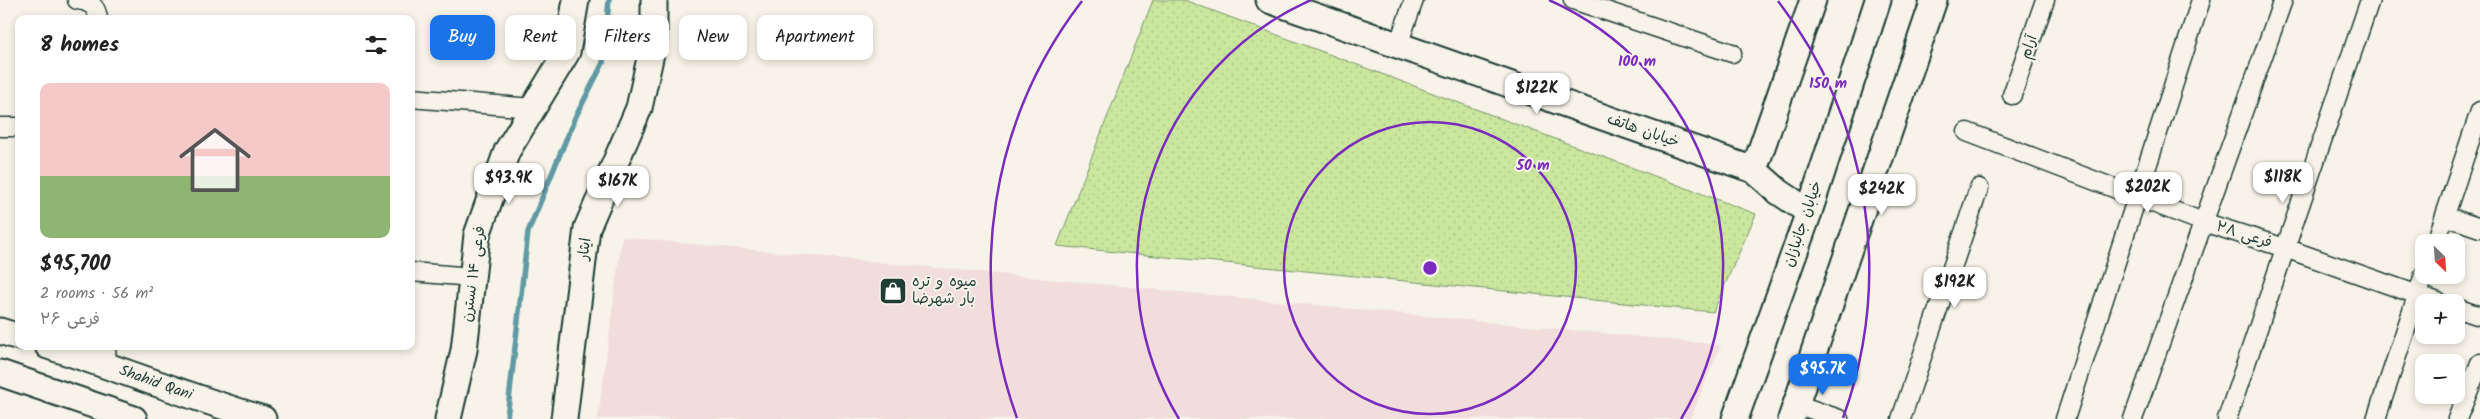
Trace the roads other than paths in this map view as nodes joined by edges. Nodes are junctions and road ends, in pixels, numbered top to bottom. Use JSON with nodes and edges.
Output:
{"nodes":[{"id":1,"x":80,"y":0,"type":"edge"},
{"id":2,"x":576,"y":0,"type":"edge"},
{"id":3,"x":654,"y":0,"type":"edge"},
{"id":4,"x":1270,"y":0,"type":"edge"},
{"id":5,"x":1414,"y":0,"type":"edge"},
{"id":6,"x":1573,"y":0,"type":"edge"},
{"id":7,"x":1813,"y":0,"type":"edge"},
{"id":8,"x":1878,"y":0,"type":"edge"},
{"id":9,"x":1934,"y":0,"type":"edge"},
{"id":10,"x":2045,"y":0,"type":"edge"},
{"id":11,"x":2201,"y":0,"type":"edge"},
{"id":12,"x":2283,"y":0,"type":"edge"},
{"id":13,"x":2370,"y":0,"type":"edge"},
{"id":14,"x":1617,"y":7,"type":"edge"},
{"id":15,"x":97,"y":15,"type":"edge"},
{"id":16,"x":1398,"y":45,"type":"junction"},
{"id":17,"x":1732,"y":53,"type":"dead end"},
{"id":18,"x":2012,"y":95,"type":"dead end"},
{"id":19,"x":415,"y":98,"type":"edge"},
{"id":20,"x":533,"y":108,"type":"junction"},
{"id":21,"x":2480,"y":111,"type":"edge"},
{"id":22,"x":0,"y":127,"type":"edge"},
{"id":23,"x":15,"y":127,"type":"edge"},
{"id":24,"x":1967,"y":132,"type":"dead end"},
{"id":25,"x":1754,"y":170,"type":"junction"},
{"id":26,"x":1979,"y":188,"type":"dead end"},
{"id":27,"x":2137,"y":197,"type":"junction"},
{"id":28,"x":1808,"y":212,"type":"junction"},
{"id":29,"x":2445,"y":216,"type":"junction"},
{"id":30,"x":2203,"y":222,"type":"junction"},
{"id":31,"x":2480,"y":228,"type":"edge"},
{"id":32,"x":2439,"y":234,"type":"edge"},
{"id":33,"x":2285,"y":248,"type":"junction"},
{"id":34,"x":415,"y":272,"type":"edge"},
{"id":35,"x":472,"y":277,"type":"junction"},
{"id":36,"x":2415,"y":295,"type":"edge"},
{"id":37,"x":2415,"y":302,"type":"edge"},
{"id":38,"x":2465,"y":311,"type":"edge"},
{"id":39,"x":2480,"y":316,"type":"edge"},
{"id":40,"x":0,"y":330,"type":"edge"},
{"id":41,"x":15,"y":336,"type":"edge"},
{"id":42,"x":72,"y":350,"type":"edge"},
{"id":43,"x":107,"y":356,"type":"edge"},
{"id":44,"x":2480,"y":363,"type":"edge"},
{"id":45,"x":0,"y":373,"type":"edge"},
{"id":46,"x":194,"y":409,"type":"edge"},
{"id":47,"x":1793,"y":411,"type":"edge"},
{"id":48,"x":121,"y":417,"type":"edge"},
{"id":49,"x":263,"y":419,"type":"edge"},
{"id":50,"x":448,"y":419,"type":"edge"},
{"id":51,"x":564,"y":419,"type":"edge"},
{"id":52,"x":1735,"y":419,"type":"edge"},
{"id":53,"x":1839,"y":419,"type":"edge"},
{"id":54,"x":1900,"y":419,"type":"edge"},
{"id":55,"x":2065,"y":419,"type":"edge"},
{"id":56,"x":2132,"y":419,"type":"edge"},
{"id":57,"x":2227,"y":419,"type":"edge"},
{"id":58,"x":2376,"y":419,"type":"edge"},
{"id":59,"x":2457,"y":419,"type":"edge"}],
"edges":[{"from":1,"to":15,"type":"street"},
{"from":2,"to":20,"type":"street","name":"فرعی ۱۴ نسترن"},
{"from":3,"to":51,"type":"street","name":"ایثار"},
{"from":4,"to":16,"type":"street","name":"خیابان هاتف"},
{"from":5,"to":16,"type":"street"},
{"from":6,"to":14,"type":"street"},
{"from":7,"to":25,"type":"street"},
{"from":8,"to":28,"type":"street","name":"خیابان جانبازان"},
{"from":9,"to":47,"type":"street"},
{"from":10,"to":18,"type":"street","name":"آرام"},
{"from":11,"to":27,"type":"street"},
{"from":12,"to":30,"type":"street"},
{"from":13,"to":33,"type":"street"},
{"from":14,"to":17,"type":"street"},
{"from":16,"to":25,"type":"street","name":"خیابان هاتف"},
{"from":19,"to":20,"type":"street"},
{"from":20,"to":35,"type":"street","name":"فرعی ۱۴ نسترن"},
{"from":21,"to":29,"type":"street"},
{"from":22,"to":23,"type":"street"},
{"from":24,"to":27,"type":"street","name":"فرعی ۲۸"},
{"from":25,"to":28,"type":"street","name":"خیابان هاتف"},
{"from":26,"to":54,"type":"street"},
{"from":27,"to":30,"type":"street","name":"فرعی ۲۸"},
{"from":27,"to":55,"type":"street"},
{"from":28,"to":52,"type":"street","name":"خیابان جانبازان"},
{"from":29,"to":31,"type":"street"},
{"from":29,"to":32,"type":"street"},
{"from":30,"to":33,"type":"street","name":"فرعی ۲۸"},
{"from":30,"to":56,"type":"street"},
{"from":33,"to":36,"type":"street","name":"فرعی ۲۸"},
{"from":33,"to":57,"type":"street"},
{"from":34,"to":35,"type":"street"},
{"from":35,"to":50,"type":"street","name":"فرعی ۱۴ نسترن"},
{"from":37,"to":58,"type":"street"},
{"from":38,"to":39,"type":"street"},
{"from":40,"to":41,"type":"street"},
{"from":42,"to":43,"type":"street","name":"Shahid Qani"},
{"from":43,"to":46,"type":"street","name":"Shahid Qani"},
{"from":44,"to":59,"type":"street"},
{"from":45,"to":48,"type":"street"},
{"from":46,"to":49,"type":"street","name":"Shahid Qani"},
{"from":47,"to":53,"type":"street"}]}
